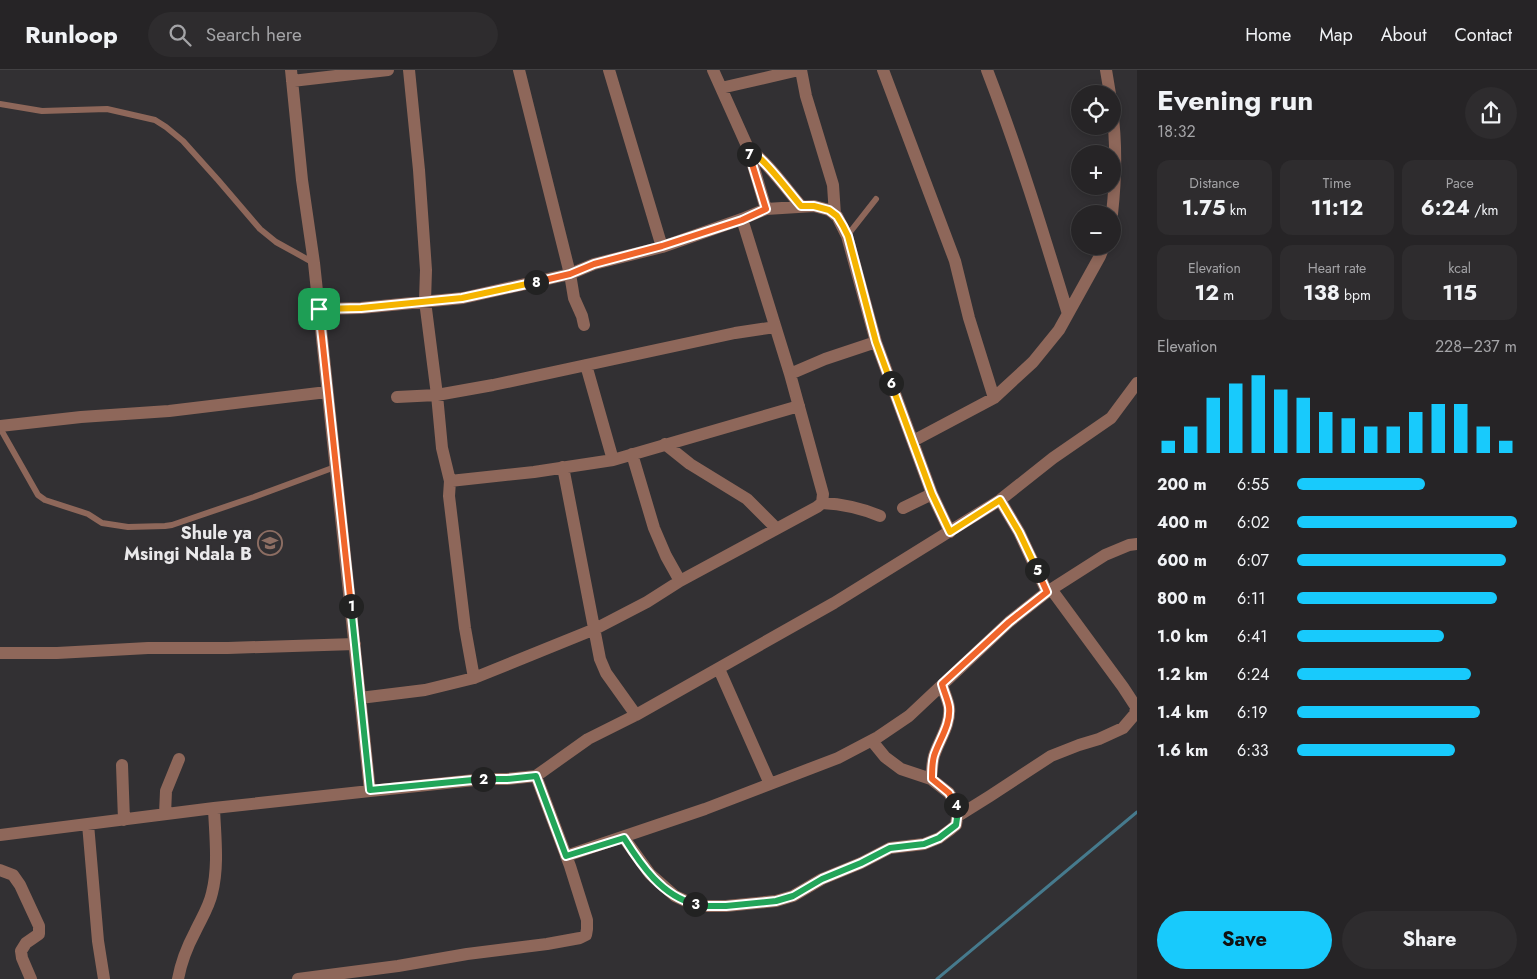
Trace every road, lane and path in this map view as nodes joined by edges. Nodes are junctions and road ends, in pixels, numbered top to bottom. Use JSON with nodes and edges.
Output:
{"nodes":[{"id":1,"x":388,"y":70,"type":"edge"},
{"id":2,"x":409,"y":70,"type":"edge"},
{"id":3,"x":518,"y":70,"type":"edge"},
{"id":4,"x":609,"y":70,"type":"edge"},
{"id":5,"x":713,"y":70,"type":"edge"},
{"id":6,"x":800,"y":70,"type":"edge"},
{"id":7,"x":883,"y":70,"type":"edge"},
{"id":8,"x":987,"y":70,"type":"edge"},
{"id":9,"x":1106,"y":70,"type":"edge"},
{"id":10,"x":292,"y":75,"type":"edge"},
{"id":11,"x":1108,"y":85,"type":"edge"},
{"id":12,"x":721,"y":88,"type":"junction"},
{"id":13,"x":0,"y":104,"type":"edge"},
{"id":14,"x":1116,"y":135,"type":"edge"},
{"id":15,"x":748,"y":148,"type":"junction"},
{"id":16,"x":876,"y":199,"type":"dead end"},
{"id":17,"x":1113,"y":205,"type":"edge"},
{"id":18,"x":801,"y":206,"type":"junction"},
{"id":19,"x":766,"y":209,"type":"junction"},
{"id":20,"x":835,"y":214,"type":"junction"},
{"id":21,"x":742,"y":220,"type":"junction"},
{"id":22,"x":848,"y":236,"type":"junction"},
{"id":23,"x":662,"y":246,"type":"junction"},
{"id":24,"x":1100,"y":255,"type":"edge"},
{"id":25,"x":314,"y":263,"type":"junction"},
{"id":26,"x":570,"y":274,"type":"junction"},
{"id":27,"x":425,"y":301,"type":"junction"},
{"id":28,"x":319,"y":309,"type":"junction"},
{"id":29,"x":1068,"y":314,"type":"junction"},
{"id":30,"x":584,"y":325,"type":"dead end"},
{"id":31,"x":775,"y":327,"type":"junction"},
{"id":32,"x":876,"y":342,"type":"junction"},
{"id":33,"x":586,"y":365,"type":"junction"},
{"id":34,"x":790,"y":374,"type":"junction"},
{"id":35,"x":1137,"y":383,"type":"edge"},
{"id":36,"x":327,"y":392,"type":"junction"},
{"id":37,"x":437,"y":395,"type":"junction"},
{"id":38,"x":397,"y":397,"type":"dead end"},
{"id":39,"x":994,"y":398,"type":"junction"},
{"id":40,"x":799,"y":406,"type":"junction"},
{"id":41,"x":0,"y":427,"type":"edge"},
{"id":42,"x":913,"y":441,"type":"junction"},
{"id":43,"x":665,"y":444,"type":"junction"},
{"id":44,"x":632,"y":454,"type":"junction"},
{"id":45,"x":614,"y":460,"type":"junction"},
{"id":46,"x":335,"y":467,"type":"junction"},
{"id":47,"x":563,"y":467,"type":"junction"},
{"id":48,"x":450,"y":482,"type":"junction"},
{"id":49,"x":932,"y":494,"type":"junction"},
{"id":50,"x":1000,"y":500,"type":"junction"},
{"id":51,"x":822,"y":503,"type":"junction"},
{"id":52,"x":903,"y":508,"type":"dead end"},
{"id":53,"x":880,"y":516,"type":"dead end"},
{"id":54,"x":776,"y":528,"type":"junction"},
{"id":55,"x":950,"y":532,"type":"junction"},
{"id":56,"x":1137,"y":544,"type":"edge"},
{"id":57,"x":680,"y":581,"type":"junction"},
{"id":58,"x":1049,"y":591,"type":"junction"},
{"id":59,"x":595,"y":629,"type":"junction"},
{"id":60,"x":355,"y":644,"type":"junction"},
{"id":61,"x":0,"y":653,"type":"edge"},
{"id":62,"x":719,"y":669,"type":"junction"},
{"id":63,"x":474,"y":678,"type":"junction"},
{"id":64,"x":942,"y":684,"type":"junction"},
{"id":65,"x":360,"y":698,"type":"junction"},
{"id":66,"x":636,"y":715,"type":"junction"},
{"id":67,"x":872,"y":741,"type":"junction"},
{"id":68,"x":179,"y":759,"type":"dead end"},
{"id":69,"x":122,"y":764,"type":"dead end"},
{"id":70,"x":536,"y":776,"type":"junction"},
{"id":71,"x":932,"y":779,"type":"junction"},
{"id":72,"x":770,"y":784,"type":"junction"},
{"id":73,"x":370,"y":790,"type":"junction"},
{"id":74,"x":214,"y":808,"type":"junction"},
{"id":75,"x":165,"y":814,"type":"junction"},
{"id":76,"x":958,"y":816,"type":"junction"},
{"id":77,"x":124,"y":820,"type":"junction"},
{"id":78,"x":88,"y":824,"type":"junction"},
{"id":79,"x":0,"y":835,"type":"edge"},
{"id":80,"x":624,"y":838,"type":"junction"},
{"id":81,"x":566,"y":856,"type":"junction"},
{"id":82,"x":0,"y":870,"type":"edge"},
{"id":83,"x":311,"y":978,"type":"edge"},
{"id":84,"x":31,"y":979,"type":"edge"},
{"id":85,"x":104,"y":979,"type":"edge"},
{"id":86,"x":178,"y":979,"type":"edge"},
{"id":87,"x":298,"y":979,"type":"edge"}],
"edges":[{"from":1,"to":10,"type":"street"},
{"from":2,"to":27,"type":"street"},
{"from":3,"to":26,"type":"street"},
{"from":4,"to":23,"type":"street"},
{"from":5,"to":12,"type":"street"},
{"from":6,"to":12,"type":"street"},
{"from":6,"to":20,"type":"street"},
{"from":7,"to":39,"type":"street"},
{"from":8,"to":29,"type":"street"},
{"from":9,"to":11,"type":"street"},
{"from":10,"to":25,"type":"street"},
{"from":12,"to":15,"type":"street"},
{"from":13,"to":25,"type":"lane"},
{"from":14,"to":17,"type":"street"},
{"from":15,"to":18,"type":"street"},
{"from":15,"to":19,"type":"street"},
{"from":16,"to":22,"type":"lane"},
{"from":18,"to":19,"type":"street"},
{"from":18,"to":20,"type":"street"},
{"from":19,"to":21,"type":"street"},
{"from":20,"to":22,"type":"street"},
{"from":21,"to":23,"type":"street"},
{"from":21,"to":31,"type":"street"},
{"from":22,"to":32,"type":"street"},
{"from":23,"to":26,"type":"street"},
{"from":24,"to":29,"type":"street"},
{"from":25,"to":28,"type":"street"},
{"from":26,"to":27,"type":"street"},
{"from":26,"to":30,"type":"street"},
{"from":27,"to":28,"type":"street"},
{"from":27,"to":37,"type":"street"},
{"from":28,"to":36,"type":"street"},
{"from":29,"to":39,"type":"street"},
{"from":31,"to":33,"type":"street"},
{"from":31,"to":34,"type":"street"},
{"from":32,"to":34,"type":"street"},
{"from":32,"to":42,"type":"street"},
{"from":33,"to":37,"type":"street"},
{"from":33,"to":45,"type":"street"},
{"from":34,"to":40,"type":"street"},
{"from":35,"to":50,"type":"street"},
{"from":36,"to":41,"type":"street"},
{"from":36,"to":46,"type":"street"},
{"from":37,"to":38,"type":"street"},
{"from":37,"to":48,"type":"street"},
{"from":39,"to":42,"type":"street"},
{"from":40,"to":43,"type":"street"},
{"from":40,"to":51,"type":"street"},
{"from":41,"to":46,"type":"lane"},
{"from":42,"to":49,"type":"street"},
{"from":43,"to":44,"type":"street"},
{"from":43,"to":54,"type":"street"},
{"from":44,"to":45,"type":"street"},
{"from":44,"to":57,"type":"street"},
{"from":45,"to":47,"type":"street"},
{"from":46,"to":60,"type":"street"},
{"from":47,"to":48,"type":"street"},
{"from":47,"to":59,"type":"street"},
{"from":48,"to":63,"type":"street"},
{"from":49,"to":52,"type":"street"},
{"from":49,"to":55,"type":"street"},
{"from":50,"to":55,"type":"street"},
{"from":50,"to":58,"type":"street"},
{"from":51,"to":53,"type":"street"},
{"from":51,"to":54,"type":"street"},
{"from":54,"to":57,"type":"street"},
{"from":55,"to":62,"type":"street"},
{"from":56,"to":58,"type":"street"},
{"from":57,"to":59,"type":"street"},
{"from":58,"to":64,"type":"street"},
{"from":58,"to":76,"type":"street"},
{"from":59,"to":63,"type":"street"},
{"from":59,"to":66,"type":"street"},
{"from":60,"to":61,"type":"street"},
{"from":60,"to":65,"type":"street"},
{"from":62,"to":66,"type":"street"},
{"from":62,"to":72,"type":"street"},
{"from":63,"to":65,"type":"street"},
{"from":64,"to":67,"type":"street"},
{"from":64,"to":71,"type":"street"},
{"from":65,"to":73,"type":"street"},
{"from":66,"to":70,"type":"street"},
{"from":67,"to":71,"type":"street"},
{"from":67,"to":72,"type":"street"},
{"from":68,"to":75,"type":"street"},
{"from":69,"to":77,"type":"street"},
{"from":70,"to":73,"type":"street"},
{"from":70,"to":81,"type":"street"},
{"from":71,"to":76,"type":"street"},
{"from":72,"to":80,"type":"street"},
{"from":73,"to":74,"type":"street"},
{"from":74,"to":75,"type":"street"},
{"from":74,"to":86,"type":"street"},
{"from":75,"to":77,"type":"street"},
{"from":76,"to":80,"type":"street"},
{"from":77,"to":78,"type":"street"},
{"from":78,"to":79,"type":"street"},
{"from":78,"to":85,"type":"street"},
{"from":80,"to":81,"type":"street"},
{"from":81,"to":83,"type":"street"},
{"from":82,"to":84,"type":"street"},
{"from":83,"to":87,"type":"street"}]}
